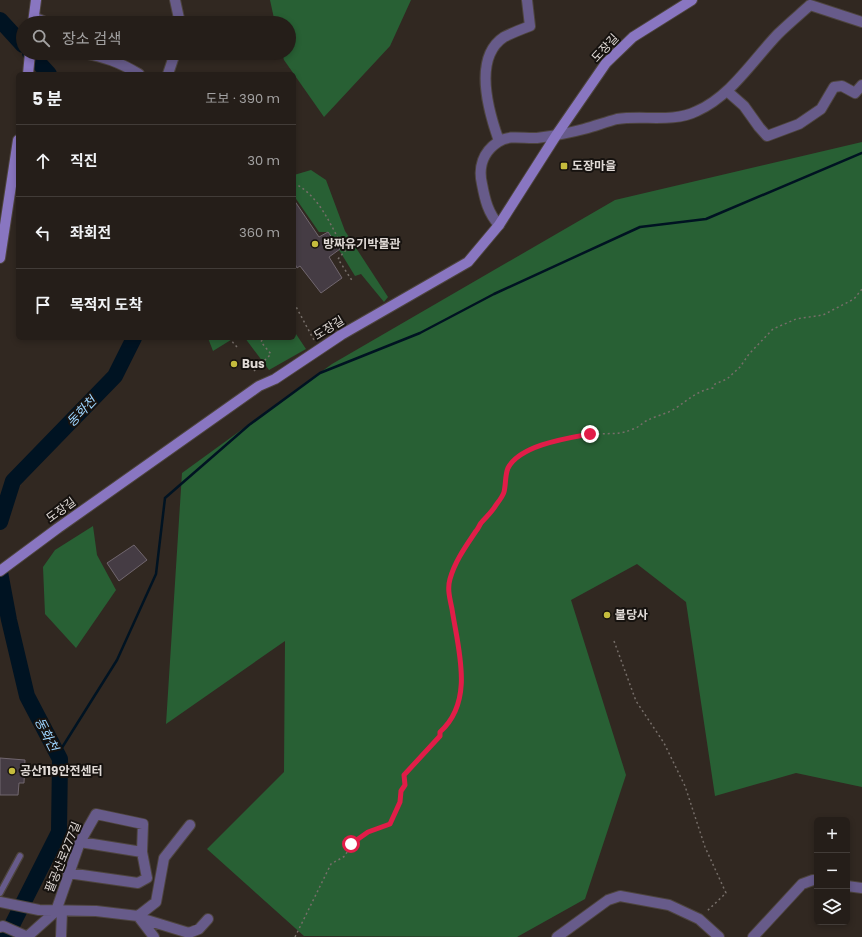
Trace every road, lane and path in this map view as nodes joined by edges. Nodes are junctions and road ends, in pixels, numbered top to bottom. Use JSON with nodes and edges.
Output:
{"nodes":[{"id":1,"x":36,"y":0,"type":"edge"},
{"id":2,"x":175,"y":0,"type":"edge"},
{"id":3,"x":527,"y":0,"type":"edge"},
{"id":4,"x":692,"y":0,"type":"edge"},
{"id":5,"x":810,"y":3,"type":"edge"},
{"id":6,"x":34,"y":16,"type":"edge"},
{"id":7,"x":178,"y":16,"type":"edge"},
{"id":8,"x":862,"y":22,"type":"edge"},
{"id":9,"x":29,"y":60,"type":"edge"},
{"id":10,"x":113,"y":60,"type":"edge"},
{"id":11,"x":173,"y":60,"type":"edge"},
{"id":12,"x":28,"y":72,"type":"edge"},
{"id":13,"x":135,"y":72,"type":"edge"},
{"id":14,"x":169,"y":72,"type":"edge"},
{"id":15,"x":862,"y":84,"type":"edge"},
{"id":16,"x":727,"y":91,"type":"junction"},
{"id":17,"x":558,"y":134,"type":"junction"},
{"id":18,"x":499,"y":141,"type":"junction"},
{"id":19,"x":16,"y":153,"type":"edge"},
{"id":20,"x":296,"y":184,"type":"edge"},
{"id":21,"x":500,"y":225,"type":"junction"},
{"id":22,"x":0,"y":258,"type":"edge"},
{"id":23,"x":353,"y":282,"type":"dead end"},
{"id":24,"x":862,"y":289,"type":"edge"},
{"id":25,"x":296,"y":307,"type":"edge"},
{"id":26,"x":231,"y":340,"type":"edge"},
{"id":27,"x":262,"y":340,"type":"edge"},
{"id":28,"x":237,"y":347,"type":"dead end"},
{"id":29,"x":319,"y":349,"type":"junction"},
{"id":30,"x":254,"y":371,"type":"dead end"},
{"id":31,"x":0,"y":571,"type":"edge"},
{"id":32,"x":614,"y":641,"type":"dead end"},
{"id":33,"x":190,"y":825,"type":"dead end"},
{"id":34,"x":80,"y":842,"type":"junction"},
{"id":35,"x":142,"y":852,"type":"junction"},
{"id":36,"x":20,"y":856,"type":"dead end"},
{"id":37,"x":68,"y":873,"type":"junction"},
{"id":38,"x":814,"y":880,"type":"edge"},
{"id":39,"x":850,"y":886,"type":"edge"},
{"id":40,"x":862,"y":888,"type":"edge"},
{"id":41,"x":0,"y":893,"type":"edge"},
{"id":42,"x":2,"y":903,"type":"edge"},
{"id":43,"x":59,"y":911,"type":"junction"},
{"id":44,"x":139,"y":917,"type":"junction"},
{"id":45,"x":208,"y":919,"type":"dead end"},
{"id":46,"x":699,"y":919,"type":"junction"},
{"id":47,"x":2,"y":927,"type":"edge"},
{"id":48,"x":28,"y":937,"type":"edge"},
{"id":49,"x":61,"y":937,"type":"edge"},
{"id":50,"x":154,"y":937,"type":"edge"},
{"id":51,"x":295,"y":937,"type":"edge"},
{"id":52,"x":557,"y":937,"type":"edge"},
{"id":53,"x":718,"y":937,"type":"edge"},
{"id":54,"x":752,"y":937,"type":"edge"}],
"edges":[{"from":1,"to":6,"type":"street"},
{"from":2,"to":7,"type":"street"},
{"from":3,"to":18,"type":"street"},
{"from":4,"to":17,"type":"street","name":"도장길"},
{"from":5,"to":8,"type":"street"},
{"from":5,"to":16,"type":"street"},
{"from":9,"to":12,"type":"street"},
{"from":10,"to":13,"type":"street"},
{"from":11,"to":14,"type":"street"},
{"from":15,"to":16,"type":"street"},
{"from":16,"to":17,"type":"street"},
{"from":17,"to":18,"type":"street"},
{"from":17,"to":21,"type":"street","name":"도장길"},
{"from":18,"to":21,"type":"street"},
{"from":19,"to":22,"type":"street"},
{"from":20,"to":23,"type":"path"},
{"from":21,"to":29,"type":"street","name":"도장길"},
{"from":24,"to":51,"type":"path"},
{"from":25,"to":29,"type":"path"},
{"from":26,"to":28,"type":"path"},
{"from":27,"to":30,"type":"path"},
{"from":29,"to":31,"type":"street","name":"도장길"},
{"from":32,"to":46,"type":"path"},
{"from":33,"to":44,"type":"street"},
{"from":34,"to":35,"type":"street"},
{"from":34,"to":35,"type":"street","name":"팔공산로277길"},
{"from":34,"to":37,"type":"street","name":"팔공산로277길"},
{"from":35,"to":37,"type":"street"},
{"from":36,"to":41,"type":"lane"},
{"from":37,"to":43,"type":"street","name":"팔공산로277길"},
{"from":38,"to":54,"type":"street"},
{"from":39,"to":40,"type":"street"},
{"from":42,"to":43,"type":"street","name":"팔공산로277길"},
{"from":43,"to":44,"type":"street","name":"팔공산로277길"},
{"from":43,"to":48,"type":"street","name":"팔공산로277길"},
{"from":43,"to":49,"type":"street"},
{"from":44,"to":45,"type":"street","name":"팔공산로277길"},
{"from":44,"to":50,"type":"street"},
{"from":46,"to":52,"type":"street"},
{"from":46,"to":53,"type":"street"},
{"from":47,"to":48,"type":"street"}]}
